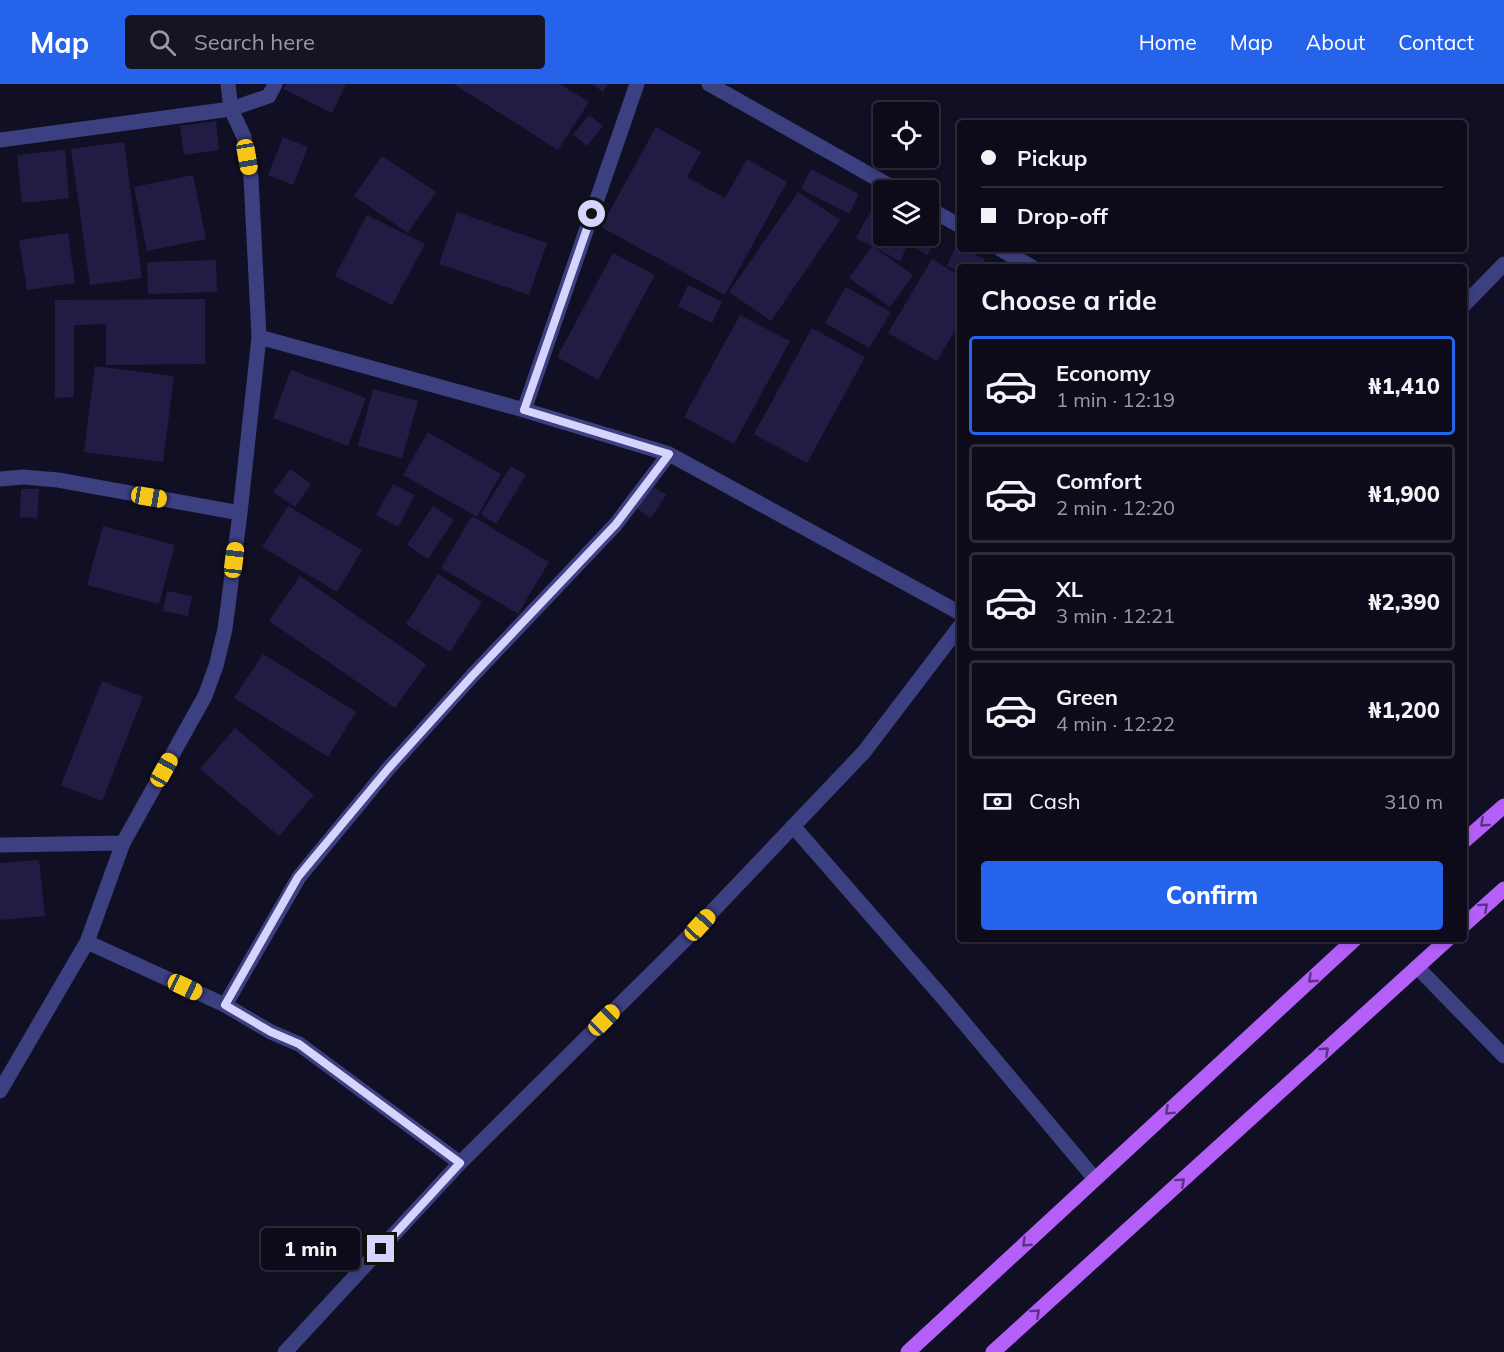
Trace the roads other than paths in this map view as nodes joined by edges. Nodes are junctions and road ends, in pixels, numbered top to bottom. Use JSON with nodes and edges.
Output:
{"nodes":[{"id":1,"x":228,"y":84,"type":"edge"},
{"id":2,"x":275,"y":84,"type":"edge"},
{"id":3,"x":637,"y":84,"type":"edge"},
{"id":4,"x":709,"y":84,"type":"edge"},
{"id":5,"x":231,"y":109,"type":"junction"},
{"id":6,"x":0,"y":140,"type":"edge"},
{"id":7,"x":879,"y":180,"type":"edge"},
{"id":8,"x":939,"y":214,"type":"edge"},
{"id":9,"x":957,"y":224,"type":"edge"},
{"id":10,"x":1005,"y":252,"type":"edge"},
{"id":11,"x":1027,"y":264,"type":"edge"},
{"id":12,"x":1504,"y":264,"type":"edge"},
{"id":13,"x":1467,"y":302,"type":"edge"},
{"id":14,"x":259,"y":337,"type":"junction"},
{"id":15,"x":524,"y":410,"type":"junction"},
{"id":16,"x":669,"y":454,"type":"junction"},
{"id":17,"x":0,"y":479,"type":"edge"},
{"id":18,"x":240,"y":513,"type":"junction"},
{"id":19,"x":957,"y":611,"type":"edge"},
{"id":20,"x":957,"y":630,"type":"edge"},
{"id":21,"x":1504,"y":806,"type":"edge"},
{"id":22,"x":793,"y":826,"type":"junction"},
{"id":23,"x":1467,"y":838,"type":"edge"},
{"id":24,"x":123,"y":843,"type":"junction"},
{"id":25,"x":0,"y":844,"type":"edge"},
{"id":26,"x":1504,"y":889,"type":"edge"},
{"id":27,"x":1467,"y":922,"type":"edge"},
{"id":28,"x":87,"y":942,"type":"junction"},
{"id":29,"x":1352,"y":942,"type":"edge"},
{"id":30,"x":1445,"y":942,"type":"edge"},
{"id":31,"x":1417,"y":967,"type":"junction"},
{"id":32,"x":225,"y":1005,"type":"junction"},
{"id":33,"x":1504,"y":1056,"type":"edge"},
{"id":34,"x":0,"y":1091,"type":"edge"},
{"id":35,"x":460,"y":1163,"type":"junction"},
{"id":36,"x":1095,"y":1179,"type":"junction"},
{"id":37,"x":285,"y":1352,"type":"edge"},
{"id":38,"x":908,"y":1352,"type":"edge"},
{"id":39,"x":993,"y":1352,"type":"edge"}],
"edges":[{"from":1,"to":5,"type":"street"},
{"from":2,"to":5,"type":"street"},
{"from":3,"to":15,"type":"street"},
{"from":4,"to":7,"type":"street"},
{"from":5,"to":6,"type":"street"},
{"from":5,"to":14,"type":"street"},
{"from":8,"to":9,"type":"street"},
{"from":10,"to":11,"type":"street"},
{"from":12,"to":13,"type":"street"},
{"from":14,"to":15,"type":"street"},
{"from":14,"to":18,"type":"street"},
{"from":15,"to":16,"type":"street"},
{"from":16,"to":19,"type":"street"},
{"from":16,"to":32,"type":"street"},
{"from":17,"to":18,"type":"street"},
{"from":18,"to":24,"type":"street"},
{"from":20,"to":22,"type":"street"},
{"from":21,"to":23,"type":"main road","one_way":true},
{"from":22,"to":35,"type":"street"},
{"from":22,"to":36,"type":"street"},
{"from":24,"to":25,"type":"street"},
{"from":24,"to":28,"type":"street"},
{"from":27,"to":26,"type":"main road","one_way":true},
{"from":28,"to":32,"type":"street"},
{"from":28,"to":34,"type":"street"},
{"from":29,"to":36,"type":"main road","one_way":true},
{"from":30,"to":31,"type":"main road"},
{"from":31,"to":33,"type":"street"},
{"from":39,"to":31,"type":"main road","one_way":true},
{"from":32,"to":35,"type":"street"},
{"from":35,"to":37,"type":"street"},
{"from":36,"to":38,"type":"main road","one_way":true}]}
